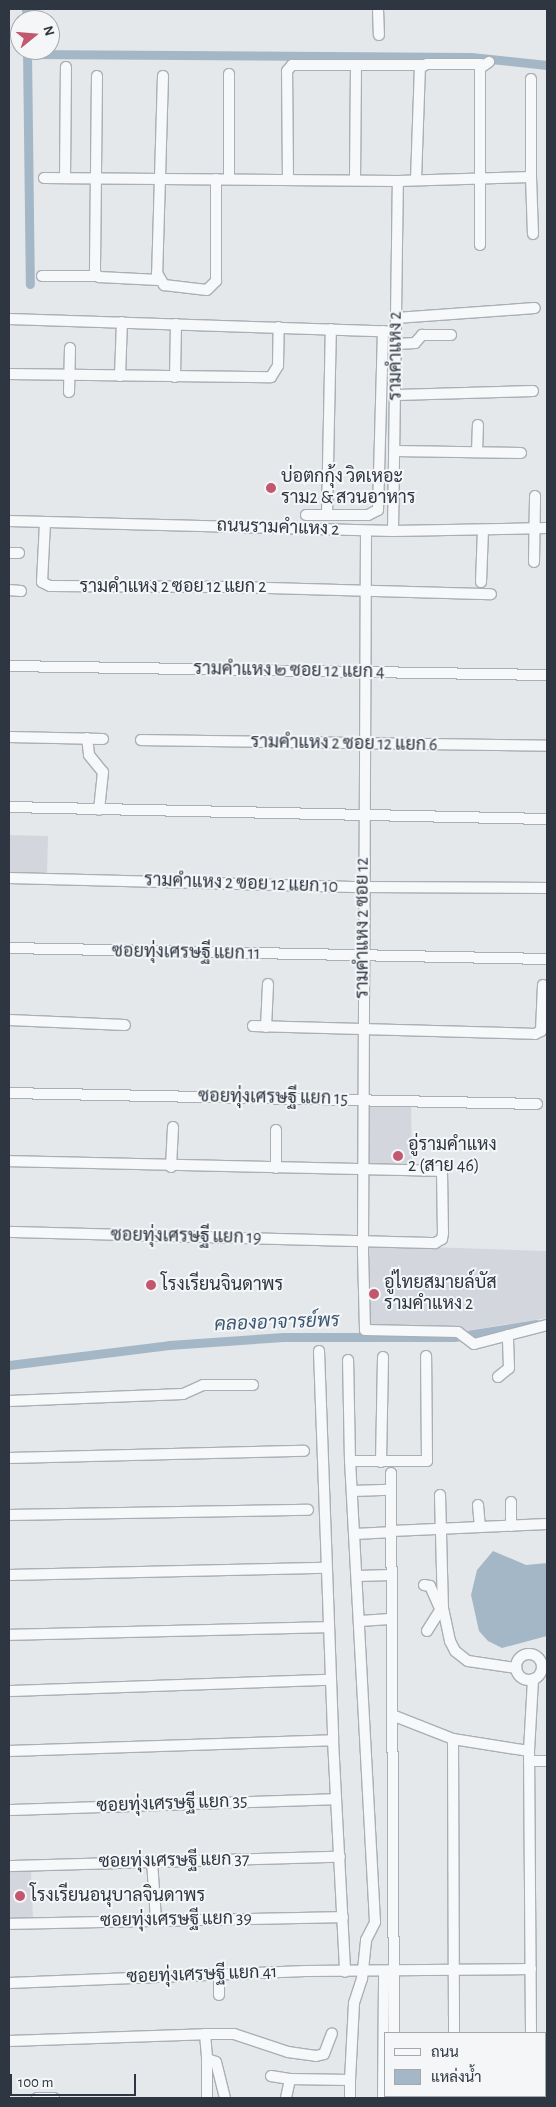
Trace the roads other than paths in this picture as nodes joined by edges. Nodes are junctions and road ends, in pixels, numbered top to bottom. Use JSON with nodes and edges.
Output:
{"nodes":[{"id":1,"x":378,"y":9,"type":"edge"},
{"id":2,"x":380,"y":35,"type":"dead end"},
{"id":3,"x":423,"y":65,"type":"junction"},
{"id":4,"x":66,"y":67,"type":"dead end"},
{"id":5,"x":356,"y":70,"type":"dead end"},
{"id":6,"x":229,"y":74,"type":"dead end"},
{"id":7,"x":96,"y":76,"type":"dead end"},
{"id":8,"x":162,"y":76,"type":"dead end"},
{"id":9,"x":532,"y":79,"type":"dead end"},
{"id":10,"x":531,"y":177,"type":"junction"},
{"id":11,"x":44,"y":178,"type":"dead end"},
{"id":12,"x":64,"y":178,"type":"junction"},
{"id":13,"x":96,"y":178,"type":"junction"},
{"id":14,"x":162,"y":179,"type":"junction"},
{"id":15,"x":216,"y":179,"type":"junction"},
{"id":16,"x":229,"y":179,"type":"junction"},
{"id":17,"x":288,"y":179,"type":"junction"},
{"id":18,"x":479,"y":179,"type":"junction"},
{"id":19,"x":355,"y":180,"type":"junction"},
{"id":20,"x":416,"y":180,"type":"junction"},
{"id":21,"x":398,"y":181,"type":"junction"},
{"id":22,"x":533,"y":234,"type":"dead end"},
{"id":23,"x":480,"y":245,"type":"dead end"},
{"id":24,"x":42,"y":276,"type":"dead end"},
{"id":25,"x":96,"y":276,"type":"junction"},
{"id":26,"x":159,"y":280,"type":"junction"},
{"id":27,"x":535,"y":308,"type":"dead end"},
{"id":28,"x":396,"y":318,"type":"junction"},
{"id":29,"x":9,"y":319,"type":"edge"},
{"id":30,"x":122,"y":322,"type":"junction"},
{"id":31,"x":176,"y":324,"type":"junction"},
{"id":32,"x":278,"y":328,"type":"junction"},
{"id":33,"x":331,"y":329,"type":"junction"},
{"id":34,"x":383,"y":331,"type":"junction"},
{"id":35,"x":396,"y":332,"type":"junction"},
{"id":36,"x":451,"y":335,"type":"dead end"},
{"id":37,"x":397,"y":344,"type":"junction"},
{"id":38,"x":70,"y":348,"type":"dead end"},
{"id":39,"x":9,"y":374,"type":"edge"},
{"id":40,"x":69,"y":375,"type":"junction"},
{"id":41,"x":120,"y":376,"type":"junction"},
{"id":42,"x":175,"y":377,"type":"junction"},
{"id":43,"x":533,"y":391,"type":"dead end"},
{"id":44,"x":69,"y":392,"type":"dead end"},
{"id":45,"x":397,"y":395,"type":"junction"},
{"id":46,"x":478,"y":425,"type":"dead end"},
{"id":47,"x":395,"y":451,"type":"junction"},
{"id":48,"x":477,"y":452,"type":"junction"},
{"id":49,"x":521,"y":453,"type":"dead end"},
{"id":50,"x":535,"y":496,"type":"dead end"},
{"id":51,"x":327,"y":514,"type":"junction"},
{"id":52,"x":306,"y":515,"type":"dead end"},
{"id":53,"x":9,"y":521,"type":"edge"},
{"id":54,"x":45,"y":523,"type":"junction"},
{"id":55,"x":547,"y":528,"type":"edge"},
{"id":56,"x":535,"y":529,"type":"junction"},
{"id":57,"x":483,"y":530,"type":"junction"},
{"id":58,"x":366,"y":531,"type":"junction"},
{"id":59,"x":393,"y":531,"type":"junction"},
{"id":60,"x":534,"y":562,"type":"dead end"},
{"id":61,"x":481,"y":582,"type":"dead end"},
{"id":62,"x":9,"y":590,"type":"edge"},
{"id":63,"x":366,"y":590,"type":"junction"},
{"id":64,"x":21,"y":591,"type":"dead end"},
{"id":65,"x":490,"y":594,"type":"dead end"},
{"id":66,"x":9,"y":666,"type":"edge"},
{"id":67,"x":364,"y":673,"type":"junction"},
{"id":68,"x":547,"y":675,"type":"edge"},
{"id":69,"x":9,"y":736,"type":"edge"},
{"id":70,"x":87,"y":738,"type":"junction"},
{"id":71,"x":103,"y":739,"type":"dead end"},
{"id":72,"x":141,"y":740,"type":"dead end"},
{"id":73,"x":364,"y":745,"type":"junction"},
{"id":74,"x":547,"y":746,"type":"edge"},
{"id":75,"x":9,"y":807,"type":"edge"},
{"id":76,"x":99,"y":810,"type":"junction"},
{"id":77,"x":364,"y":816,"type":"junction"},
{"id":78,"x":547,"y":819,"type":"edge"},
{"id":79,"x":9,"y":878,"type":"edge"},
{"id":80,"x":363,"y":887,"type":"junction"},
{"id":81,"x":547,"y":888,"type":"edge"},
{"id":82,"x":9,"y":948,"type":"edge"},
{"id":83,"x":363,"y":957,"type":"junction"},
{"id":84,"x":547,"y":959,"type":"edge"},
{"id":85,"x":268,"y":984,"type":"dead end"},
{"id":86,"x":543,"y":984,"type":"dead end"},
{"id":87,"x":9,"y":1020,"type":"edge"},
{"id":88,"x":124,"y":1025,"type":"dead end"},
{"id":89,"x":253,"y":1026,"type":"dead end"},
{"id":90,"x":266,"y":1027,"type":"junction"},
{"id":91,"x":363,"y":1031,"type":"junction"},
{"id":92,"x":9,"y":1093,"type":"edge"},
{"id":93,"x":364,"y":1099,"type":"junction"},
{"id":94,"x":537,"y":1104,"type":"dead end"},
{"id":95,"x":173,"y":1127,"type":"dead end"},
{"id":96,"x":276,"y":1130,"type":"dead end"},
{"id":97,"x":9,"y":1161,"type":"edge"},
{"id":98,"x":172,"y":1167,"type":"junction"},
{"id":99,"x":276,"y":1168,"type":"junction"},
{"id":100,"x":363,"y":1170,"type":"junction"},
{"id":101,"x":9,"y":1232,"type":"edge"},
{"id":102,"x":363,"y":1241,"type":"junction"},
{"id":103,"x":547,"y":1325,"type":"edge"},
{"id":104,"x":508,"y":1335,"type":"junction"},
{"id":105,"x":319,"y":1351,"type":"dead end"},
{"id":106,"x":426,"y":1356,"type":"dead end"},
{"id":107,"x":383,"y":1357,"type":"dead end"},
{"id":108,"x":348,"y":1360,"type":"dead end"},
{"id":109,"x":498,"y":1377,"type":"dead end"},
{"id":110,"x":253,"y":1385,"type":"dead end"},
{"id":111,"x":9,"y":1401,"type":"edge"},
{"id":112,"x":304,"y":1451,"type":"dead end"},
{"id":113,"x":9,"y":1458,"type":"edge"},
{"id":114,"x":350,"y":1462,"type":"junction"},
{"id":115,"x":382,"y":1462,"type":"junction"},
{"id":116,"x":391,"y":1473,"type":"dead end"},
{"id":117,"x":389,"y":1490,"type":"dead end"},
{"id":118,"x":353,"y":1491,"type":"junction"},
{"id":119,"x":440,"y":1495,"type":"dead end"},
{"id":120,"x":511,"y":1502,"type":"dead end"},
{"id":121,"x":478,"y":1505,"type":"dead end"},
{"id":122,"x":308,"y":1510,"type":"dead end"},
{"id":123,"x":9,"y":1515,"type":"edge"},
{"id":124,"x":547,"y":1524,"type":"edge"},
{"id":125,"x":511,"y":1526,"type":"junction"},
{"id":126,"x":480,"y":1527,"type":"junction"},
{"id":127,"x":442,"y":1529,"type":"junction"},
{"id":128,"x":391,"y":1531,"type":"junction"},
{"id":129,"x":355,"y":1534,"type":"junction"},
{"id":130,"x":326,"y":1568,"type":"junction"},
{"id":131,"x":390,"y":1574,"type":"dead end"},
{"id":132,"x":9,"y":1575,"type":"edge"},
{"id":133,"x":358,"y":1576,"type":"junction"},
{"id":134,"x":424,"y":1585,"type":"dead end"},
{"id":135,"x":442,"y":1613,"type":"junction"},
{"id":136,"x":390,"y":1619,"type":"dead end"},
{"id":137,"x":360,"y":1621,"type":"junction"},
{"id":138,"x":328,"y":1627,"type":"junction"},
{"id":139,"x":427,"y":1631,"type":"dead end"},
{"id":140,"x":9,"y":1635,"type":"edge"},
{"id":141,"x":545,"y":1663,"type":"edge"},
{"id":142,"x":516,"y":1668,"type":"junction"},
{"id":143,"x":533,"y":1679,"type":"junction"},
{"id":144,"x":331,"y":1680,"type":"junction"},
{"id":145,"x":9,"y":1691,"type":"edge"},
{"id":146,"x":392,"y":1715,"type":"junction"},
{"id":147,"x":453,"y":1739,"type":"junction"},
{"id":148,"x":333,"y":1740,"type":"junction"},
{"id":149,"x":9,"y":1751,"type":"edge"},
{"id":150,"x":529,"y":1756,"type":"junction"},
{"id":151,"x":547,"y":1761,"type":"edge"},
{"id":152,"x":336,"y":1799,"type":"junction"},
{"id":153,"x":9,"y":1810,"type":"edge"},
{"id":154,"x":340,"y":1857,"type":"junction"},
{"id":155,"x":152,"y":1861,"type":"junction"},
{"id":156,"x":9,"y":1866,"type":"edge"},
{"id":157,"x":343,"y":1917,"type":"junction"},
{"id":158,"x":156,"y":1919,"type":"junction"},
{"id":159,"x":9,"y":1924,"type":"edge"},
{"id":160,"x":453,"y":1969,"type":"junction"},
{"id":161,"x":531,"y":1969,"type":"junction"},
{"id":162,"x":363,"y":1971,"type":"junction"},
{"id":163,"x":389,"y":1971,"type":"junction"},
{"id":164,"x":346,"y":1972,"type":"junction"},
{"id":165,"x":219,"y":1975,"type":"junction"},
{"id":166,"x":9,"y":1983,"type":"edge"},
{"id":167,"x":219,"y":1995,"type":"dead end"},
{"id":168,"x":386,"y":2032,"type":"edge"},
{"id":169,"x":394,"y":2032,"type":"edge"},
{"id":170,"x":454,"y":2032,"type":"edge"},
{"id":171,"x":531,"y":2032,"type":"edge"},
{"id":172,"x":332,"y":2033,"type":"dead end"},
{"id":173,"x":206,"y":2034,"type":"junction"},
{"id":174,"x":9,"y":2041,"type":"edge"},
{"id":175,"x":207,"y":2059,"type":"junction"},
{"id":176,"x":271,"y":2076,"type":"dead end"},
{"id":177,"x":384,"y":2077,"type":"edge"},
{"id":178,"x":290,"y":2079,"type":"junction"},
{"id":179,"x":350,"y":2080,"type":"junction"},
{"id":180,"x":37,"y":2098,"type":"edge"},
{"id":181,"x":54,"y":2098,"type":"edge"},
{"id":182,"x":207,"y":2098,"type":"edge"},
{"id":183,"x":226,"y":2098,"type":"edge"},
{"id":184,"x":286,"y":2098,"type":"edge"},
{"id":185,"x":350,"y":2098,"type":"edge"},
{"id":186,"x":383,"y":2098,"type":"edge"}],
"edges":[{"from":1,"to":2,"type":"street"},
{"from":3,"to":17,"type":"street"},
{"from":3,"to":18,"type":"street"},
{"from":3,"to":20,"type":"street"},
{"from":4,"to":12,"type":"street"},
{"from":5,"to":19,"type":"street"},
{"from":6,"to":16,"type":"street"},
{"from":7,"to":13,"type":"street"},
{"from":8,"to":14,"type":"street"},
{"from":9,"to":10,"type":"street"},
{"from":10,"to":18,"type":"street"},
{"from":10,"to":22,"type":"street"},
{"from":11,"to":12,"type":"street"},
{"from":12,"to":13,"type":"street"},
{"from":13,"to":14,"type":"street"},
{"from":13,"to":25,"type":"street"},
{"from":14,"to":15,"type":"street"},
{"from":14,"to":26,"type":"street"},
{"from":15,"to":16,"type":"street"},
{"from":15,"to":26,"type":"street"},
{"from":16,"to":17,"type":"street"},
{"from":17,"to":19,"type":"street"},
{"from":18,"to":20,"type":"street"},
{"from":18,"to":23,"type":"street"},
{"from":19,"to":21,"type":"street"},
{"from":20,"to":21,"type":"street"},
{"from":21,"to":28,"type":"street","name":"รามคำแหง 2"},
{"from":24,"to":25,"type":"street"},
{"from":25,"to":26,"type":"street"},
{"from":27,"to":28,"type":"street"},
{"from":28,"to":35,"type":"street","name":"รามคำแหง 2"},
{"from":29,"to":30,"type":"street"},
{"from":30,"to":31,"type":"street"},
{"from":30,"to":41,"type":"street"},
{"from":31,"to":32,"type":"street"},
{"from":31,"to":42,"type":"street"},
{"from":32,"to":33,"type":"street"},
{"from":32,"to":42,"type":"street"},
{"from":33,"to":34,"type":"street"},
{"from":33,"to":51,"type":"street"},
{"from":34,"to":35,"type":"street"},
{"from":34,"to":51,"type":"street"},
{"from":35,"to":37,"type":"street","name":"รามคำแหง 2"},
{"from":36,"to":37,"type":"street"},
{"from":37,"to":45,"type":"street","name":"รามคำแหง 2"},
{"from":38,"to":40,"type":"street"},
{"from":39,"to":40,"type":"street"},
{"from":40,"to":41,"type":"street"},
{"from":40,"to":44,"type":"street"},
{"from":41,"to":42,"type":"street"},
{"from":43,"to":45,"type":"street"},
{"from":45,"to":47,"type":"street","name":"รามคำแหง 2"},
{"from":46,"to":48,"type":"street"},
{"from":47,"to":48,"type":"street"},
{"from":47,"to":59,"type":"street","name":"รามคำแหง 2"},
{"from":48,"to":49,"type":"street"},
{"from":50,"to":56,"type":"street"},
{"from":51,"to":52,"type":"street"},
{"from":53,"to":54,"type":"street","name":"ถนนรามคำแหง 2"},
{"from":54,"to":58,"type":"street","name":"ถนนรามคำแหง 2"},
{"from":54,"to":63,"type":"street","name":"รามคำแหง 2 ซอย 12 แยก 2"},
{"from":55,"to":56,"type":"street","name":"ถนนรามคำแหง 2"},
{"from":56,"to":57,"type":"street","name":"ถนนรามคำแหง 2"},
{"from":56,"to":60,"type":"street"},
{"from":57,"to":59,"type":"street","name":"ถนนรามคำแหง 2"},
{"from":57,"to":61,"type":"street"},
{"from":58,"to":59,"type":"street","name":"ถนนรามคำแหง 2"},
{"from":58,"to":63,"type":"street","name":"รามคำแหง 2 ซอย 12"},
{"from":62,"to":64,"type":"street"},
{"from":63,"to":65,"type":"street"},
{"from":63,"to":67,"type":"street","name":"รามคำแหง 2 ซอย 12"},
{"from":66,"to":67,"type":"street","name":"รามคำแหง ๒ ซอย 12 แยก 4"},
{"from":67,"to":68,"type":"street","name":"รามคำแหง ๒ ซอย 12 แยก 4"},
{"from":67,"to":73,"type":"street","name":"รามคำแหง 2 ซอย 12"},
{"from":69,"to":70,"type":"street"},
{"from":70,"to":71,"type":"street"},
{"from":70,"to":76,"type":"street"},
{"from":72,"to":73,"type":"street","name":"รามคำแหง 2 ซอย 12 แยก 6"},
{"from":73,"to":74,"type":"street","name":"รามคำแหง 2 ซอย 12 แยก 6"},
{"from":73,"to":77,"type":"street","name":"รามคำแหง 2 ซอย 12"},
{"from":75,"to":76,"type":"street"},
{"from":76,"to":77,"type":"street"},
{"from":77,"to":78,"type":"street"},
{"from":77,"to":80,"type":"street","name":"รามคำแหง 2 ซอย 12"},
{"from":79,"to":80,"type":"street","name":"รามคำแหง 2 ซอย 12 แยก 10"},
{"from":80,"to":81,"type":"street","name":"รามคำแหง 2 ซอย 12 แยก 10"},
{"from":80,"to":83,"type":"street","name":"รามคำแหง 2 ซอย 12"},
{"from":82,"to":83,"type":"street","name":"ซอยทุ่งเศรษฐี แยก 11"},
{"from":83,"to":84,"type":"street","name":"ซอยทุ่งเศรษฐี แยก 11"},
{"from":83,"to":91,"type":"street","name":"รามคำแหง 2 ซอย 12"},
{"from":85,"to":90,"type":"street"},
{"from":86,"to":91,"type":"street"},
{"from":87,"to":88,"type":"street"},
{"from":89,"to":90,"type":"street"},
{"from":90,"to":91,"type":"street"},
{"from":91,"to":93,"type":"street","name":"รามคำแหง 2 ซอย 12"},
{"from":92,"to":93,"type":"street","name":"ซอยทุ่งเศรษฐี แยก 15"},
{"from":93,"to":94,"type":"street","name":"ซอยทุ่งเศรษฐี แยก 15"},
{"from":93,"to":100,"type":"street","name":"รามคำแหง 2 ซอย 12"},
{"from":95,"to":98,"type":"street"},
{"from":96,"to":99,"type":"street"},
{"from":97,"to":98,"type":"street"},
{"from":98,"to":99,"type":"street"},
{"from":99,"to":100,"type":"street"},
{"from":100,"to":102,"type":"street","name":"รามคำแหง 2 ซอย 12"},
{"from":100,"to":102,"type":"street","name":"ซอยทุ่งเศรษฐี แยก 19"},
{"from":101,"to":102,"type":"street","name":"ซอยทุ่งเศรษฐี แยก 19"},
{"from":102,"to":104,"type":"street","name":"รามคำแหง 2 ซอย 12"},
{"from":103,"to":104,"type":"street"},
{"from":104,"to":109,"type":"street"},
{"from":105,"to":130,"type":"street"},
{"from":106,"to":115,"type":"street"},
{"from":107,"to":115,"type":"street"},
{"from":108,"to":114,"type":"street"},
{"from":110,"to":111,"type":"street"},
{"from":112,"to":113,"type":"street"},
{"from":114,"to":115,"type":"street"},
{"from":114,"to":118,"type":"street"},
{"from":116,"to":128,"type":"street"},
{"from":117,"to":118,"type":"street"},
{"from":118,"to":129,"type":"street"},
{"from":119,"to":127,"type":"street"},
{"from":120,"to":125,"type":"street"},
{"from":121,"to":126,"type":"street"},
{"from":122,"to":123,"type":"street"},
{"from":124,"to":125,"type":"street"},
{"from":125,"to":126,"type":"street"},
{"from":126,"to":127,"type":"street"},
{"from":127,"to":128,"type":"street"},
{"from":127,"to":135,"type":"street"},
{"from":128,"to":129,"type":"street"},
{"from":128,"to":146,"type":"street"},
{"from":129,"to":133,"type":"street"},
{"from":130,"to":132,"type":"street"},
{"from":130,"to":138,"type":"street"},
{"from":131,"to":133,"type":"street"},
{"from":133,"to":137,"type":"street"},
{"from":134,"to":135,"type":"street"},
{"from":135,"to":139,"type":"street"},
{"from":135,"to":142,"type":"street"},
{"from":136,"to":137,"type":"street"},
{"from":137,"to":162,"type":"street"},
{"from":138,"to":140,"type":"street"},
{"from":138,"to":144,"type":"street"},
{"from":141,"to":142,"type":"street"},
{"from":141,"to":143,"type":"street"},
{"from":142,"to":143,"type":"street"},
{"from":143,"to":150,"type":"street"},
{"from":144,"to":145,"type":"street"},
{"from":144,"to":148,"type":"street"},
{"from":146,"to":147,"type":"street"},
{"from":146,"to":163,"type":"street"},
{"from":147,"to":150,"type":"street"},
{"from":147,"to":160,"type":"street"},
{"from":148,"to":149,"type":"street"},
{"from":148,"to":152,"type":"street"},
{"from":150,"to":151,"type":"street"},
{"from":150,"to":161,"type":"street"},
{"from":152,"to":153,"type":"street","name":"ซอยทุ่งเศรษฐี แยก 35"},
{"from":152,"to":154,"type":"street"},
{"from":154,"to":155,"type":"street","name":"ซอยทุ่งเศรษฐี แยก 37"},
{"from":154,"to":157,"type":"street"},
{"from":155,"to":156,"type":"street","name":"ซอยทุ่งเศรษฐี แยก 37"},
{"from":155,"to":158,"type":"street"},
{"from":157,"to":158,"type":"street","name":"ซอยทุ่งเศรษฐี แยก 39"},
{"from":157,"to":164,"type":"street"},
{"from":158,"to":159,"type":"street","name":"ซอยทุ่งเศรษฐี แยก 39"},
{"from":160,"to":161,"type":"street","name":"ซอยทุ่งเศรษฐี แยก 41"},
{"from":160,"to":163,"type":"street","name":"ซอยทุ่งเศรษฐี แยก 41"},
{"from":160,"to":170,"type":"street"},
{"from":161,"to":171,"type":"street"},
{"from":162,"to":163,"type":"street","name":"ซอยทุ่งเศรษฐี แยก 41"},
{"from":162,"to":164,"type":"street","name":"ซอยทุ่งเศรษฐี แยก 41"},
{"from":162,"to":179,"type":"street"},
{"from":163,"to":168,"type":"street"},
{"from":163,"to":169,"type":"street"},
{"from":164,"to":165,"type":"street","name":"ซอยทุ่งเศรษฐี แยก 41"},
{"from":165,"to":166,"type":"street","name":"ซอยทุ่งเศรษฐี แยก 41"},
{"from":165,"to":167,"type":"street"},
{"from":172,"to":173,"type":"street"},
{"from":173,"to":174,"type":"street"},
{"from":173,"to":175,"type":"street"},
{"from":175,"to":182,"type":"street"},
{"from":175,"to":183,"type":"street"},
{"from":176,"to":178,"type":"street"},
{"from":177,"to":186,"type":"street"},
{"from":178,"to":179,"type":"street"},
{"from":178,"to":184,"type":"street"},
{"from":179,"to":185,"type":"street"},
{"from":180,"to":181,"type":"street"}]}
